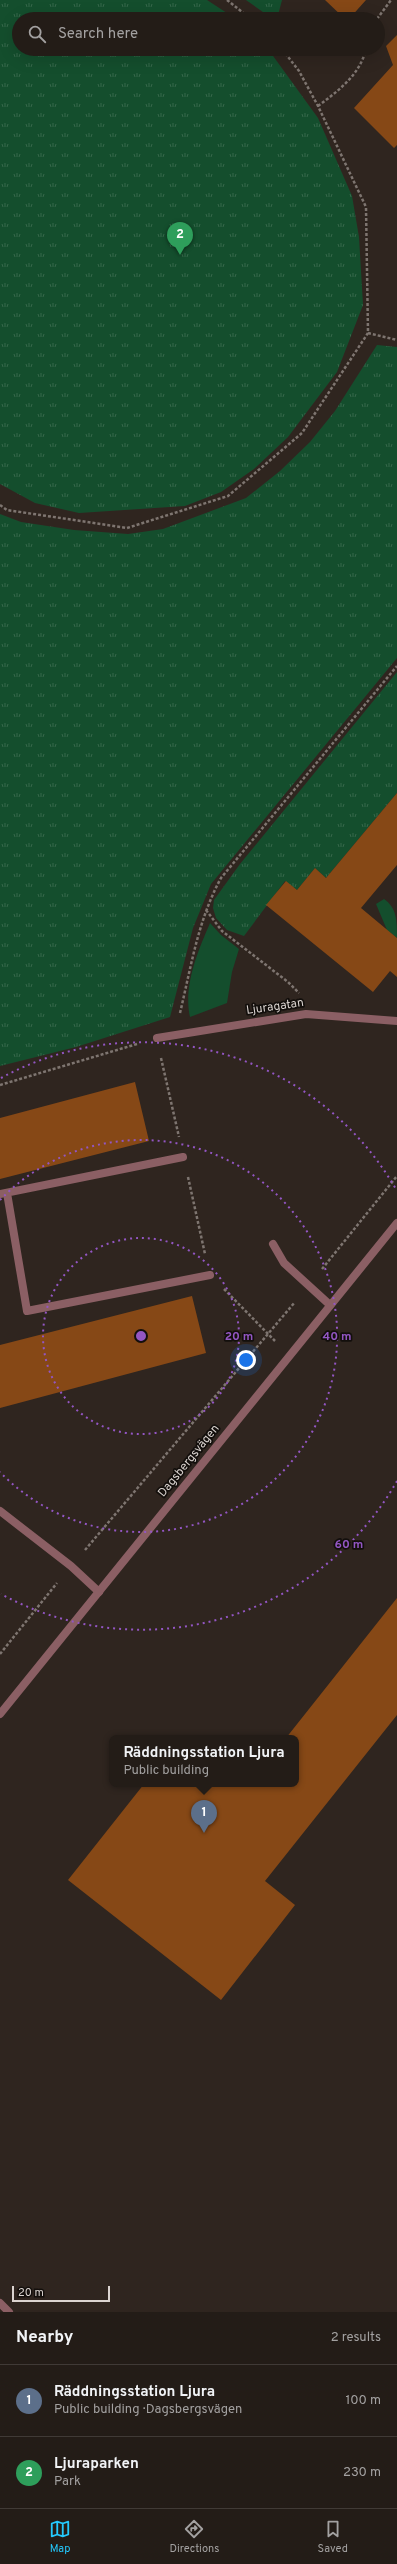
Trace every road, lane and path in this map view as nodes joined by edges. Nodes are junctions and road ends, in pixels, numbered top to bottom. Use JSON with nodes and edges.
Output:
{"nodes":[{"id":1,"x":227,"y":0,"type":"edge"},
{"id":2,"x":391,"y":0,"type":"edge"},
{"id":3,"x":242,"y":12,"type":"edge"},
{"id":4,"x":382,"y":12,"type":"edge"},
{"id":5,"x":287,"y":56,"type":"edge"},
{"id":6,"x":363,"y":56,"type":"edge"},
{"id":7,"x":318,"y":106,"type":"junction"},
{"id":8,"x":368,"y":333,"type":"junction"},
{"id":9,"x":397,"y":340,"type":"edge"},
{"id":10,"x":0,"y":505,"type":"edge"},
{"id":11,"x":397,"y":666,"type":"edge"},
{"id":12,"x":206,"y":909,"type":"junction"},
{"id":13,"x":320,"y":1015,"type":"junction"},
{"id":14,"x":397,"y":1020,"type":"edge"},
{"id":15,"x":175,"y":1035,"type":"junction"},
{"id":16,"x":157,"y":1038,"type":"dead end"},
{"id":17,"x":183,"y":1157,"type":"dead end"},
{"id":18,"x":397,"y":1176,"type":"edge"},
{"id":19,"x":4,"y":1193,"type":"edge"},
{"id":20,"x":397,"y":1223,"type":"edge"},
{"id":21,"x":273,"y":1244,"type":"dead end"},
{"id":22,"x":210,"y":1275,"type":"dead end"},
{"id":23,"x":308,"y":1286,"type":"junction"},
{"id":24,"x":330,"y":1305,"type":"junction"},
{"id":25,"x":0,"y":1511,"type":"edge"},
{"id":26,"x":70,"y":1566,"type":"junction"},
{"id":27,"x":99,"y":1592,"type":"junction"},
{"id":28,"x":0,"y":1654,"type":"edge"},
{"id":29,"x":0,"y":1714,"type":"edge"},
{"id":30,"x":0,"y":2303,"type":"edge"},
{"id":31,"x":9,"y":2312,"type":"edge"}],
"edges":[{"from":1,"to":3,"type":"path"},
{"from":2,"to":4,"type":"path"},
{"from":5,"to":7,"type":"path"},
{"from":6,"to":7,"type":"path"},
{"from":7,"to":8,"type":"path"},
{"from":8,"to":9,"type":"path"},
{"from":8,"to":10,"type":"path"},
{"from":11,"to":12,"type":"path"},
{"from":12,"to":13,"type":"path"},
{"from":12,"to":15,"type":"path"},
{"from":13,"to":14,"type":"street","name":"Ljuragatan"},
{"from":13,"to":15,"type":"street","name":"Ljuragatan"},
{"from":15,"to":16,"type":"street","name":"Ljuragatan"},
{"from":17,"to":19,"type":"street"},
{"from":18,"to":23,"type":"path"},
{"from":19,"to":22,"type":"street"},
{"from":20,"to":24,"type":"street","name":"Dagsbergsvägen"},
{"from":21,"to":23,"type":"street"},
{"from":23,"to":24,"type":"street"},
{"from":23,"to":26,"type":"path"},
{"from":24,"to":27,"type":"street","name":"Dagsbergsvägen"},
{"from":25,"to":26,"type":"street"},
{"from":26,"to":27,"type":"street"},
{"from":26,"to":28,"type":"path"},
{"from":27,"to":29,"type":"street","name":"Dagsbergsvägen"},
{"from":30,"to":31,"type":"street"}]}
